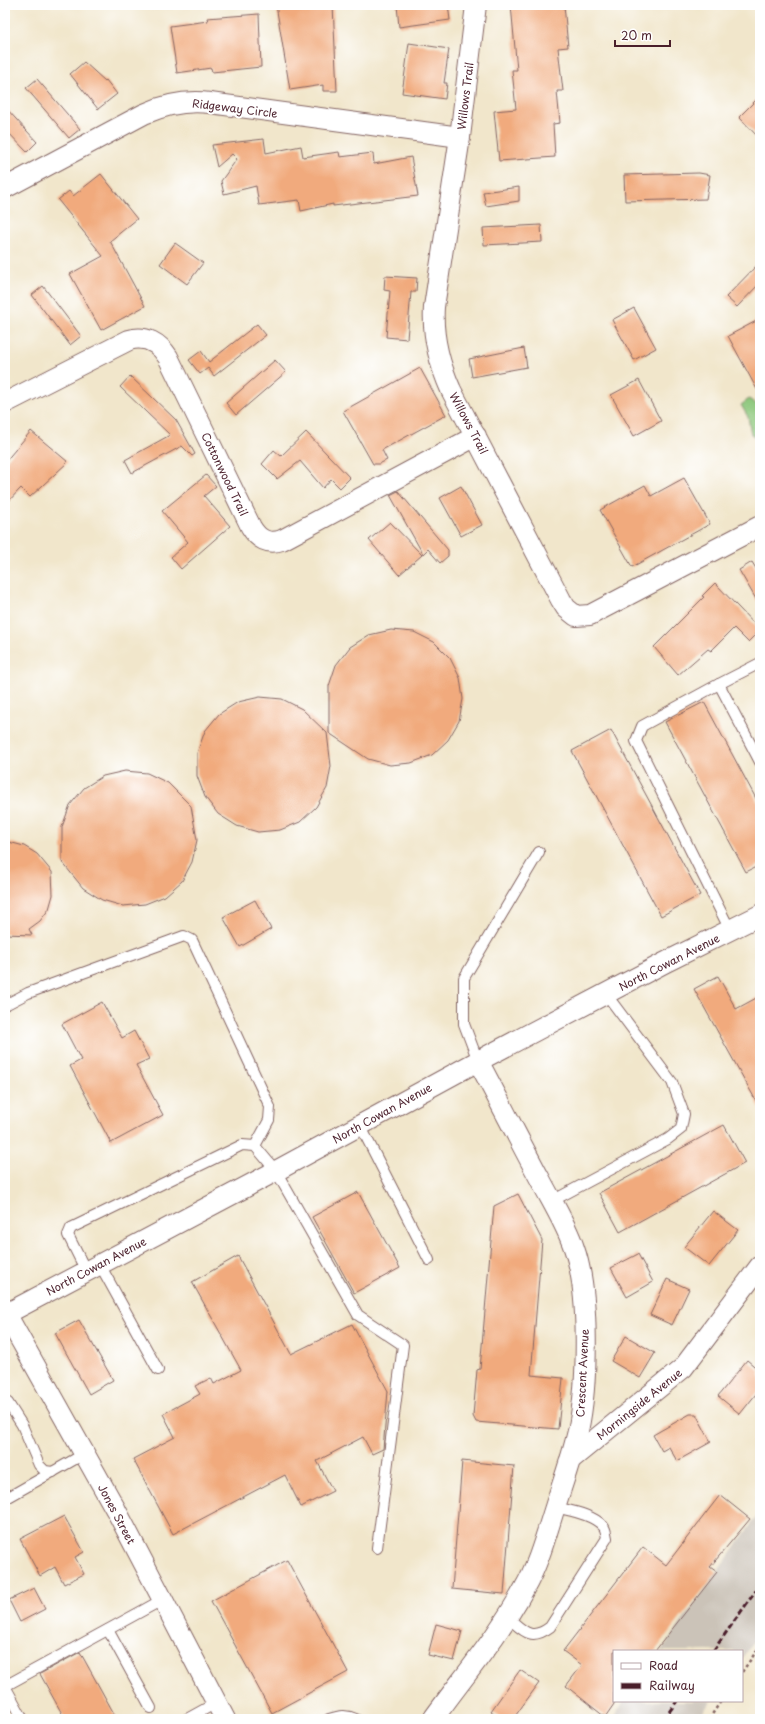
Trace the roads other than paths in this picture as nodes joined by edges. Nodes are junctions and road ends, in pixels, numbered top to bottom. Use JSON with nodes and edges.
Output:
{"nodes":[{"id":1,"x":476,"y":5,"type":"edge"},
{"id":2,"x":460,"y":137,"type":"junction"},
{"id":3,"x":5,"y":188,"type":"edge"},
{"id":4,"x":5,"y":403,"type":"edge"},
{"id":5,"x":476,"y":436,"type":"junction"},
{"id":6,"x":760,"y":526,"type":"edge"},
{"id":7,"x":760,"y":663,"type":"edge"},
{"id":8,"x":719,"y":684,"type":"junction"},
{"id":9,"x":760,"y":762,"type":"edge"},
{"id":10,"x":539,"y":852,"type":"dead end"},
{"id":11,"x":760,"y":915,"type":"edge"},
{"id":12,"x":730,"y":930,"type":"junction"},
{"id":13,"x":606,"y":994,"type":"junction"},
{"id":14,"x":5,"y":1005,"type":"edge"},
{"id":15,"x":478,"y":1061,"type":"junction"},
{"id":16,"x":360,"y":1125,"type":"junction"},
{"id":17,"x":255,"y":1146,"type":"junction"},
{"id":18,"x":276,"y":1171,"type":"junction"},
{"id":19,"x":552,"y":1201,"type":"junction"},
{"id":20,"x":429,"y":1260,"type":"dead end"},
{"id":21,"x":760,"y":1266,"type":"edge"},
{"id":22,"x":93,"y":1267,"type":"junction"},
{"id":23,"x":6,"y":1313,"type":"edge"},
{"id":24,"x":158,"y":1370,"type":"dead end"},
{"id":25,"x":5,"y":1400,"type":"edge"},
{"id":26,"x":84,"y":1454,"type":"junction"},
{"id":27,"x":570,"y":1460,"type":"junction"},
{"id":28,"x":53,"y":1472,"type":"junction"},
{"id":29,"x":5,"y":1500,"type":"edge"},
{"id":30,"x":555,"y":1507,"type":"junction"},
{"id":31,"x":377,"y":1548,"type":"dead end"},
{"id":32,"x":162,"y":1600,"type":"junction"},
{"id":33,"x":507,"y":1617,"type":"junction"},
{"id":34,"x":108,"y":1630,"type":"junction"},
{"id":35,"x":5,"y":1686,"type":"edge"},
{"id":36,"x":151,"y":1708,"type":"dead end"},
{"id":37,"x":221,"y":1711,"type":"edge"},
{"id":38,"x":23,"y":1719,"type":"edge"},
{"id":39,"x":187,"y":1719,"type":"edge"},
{"id":40,"x":329,"y":1719,"type":"edge"},
{"id":41,"x":356,"y":1719,"type":"edge"},
{"id":42,"x":433,"y":1719,"type":"edge"}],
"edges":[{"from":1,"to":2,"type":"street","name":"Willows Trail"},
{"from":2,"to":3,"type":"street","name":"Ridgeway Circle"},
{"from":2,"to":5,"type":"street","name":"Willows Trail"},
{"from":4,"to":5,"type":"street","name":"Cottonwood Trail"},
{"from":5,"to":6,"type":"street","name":"Willows Trail"},
{"from":7,"to":8,"type":"lane"},
{"from":8,"to":9,"type":"lane"},
{"from":8,"to":12,"type":"lane"},
{"from":10,"to":15,"type":"lane"},
{"from":11,"to":12,"type":"street","name":"North Cowan Avenue"},
{"from":12,"to":13,"type":"street","name":"North Cowan Avenue"},
{"from":13,"to":15,"type":"street","name":"North Cowan Avenue"},
{"from":13,"to":19,"type":"lane"},
{"from":14,"to":17,"type":"lane"},
{"from":15,"to":16,"type":"street","name":"North Cowan Avenue"},
{"from":15,"to":19,"type":"street","name":"Crescent Avenue"},
{"from":16,"to":18,"type":"street","name":"North Cowan Avenue"},
{"from":16,"to":20,"type":"lane"},
{"from":17,"to":18,"type":"lane"},
{"from":17,"to":22,"type":"lane"},
{"from":18,"to":22,"type":"street","name":"North Cowan Avenue"},
{"from":18,"to":31,"type":"lane"},
{"from":19,"to":27,"type":"street","name":"Crescent Avenue"},
{"from":21,"to":27,"type":"street","name":"Morningside Avenue"},
{"from":22,"to":23,"type":"street","name":"North Cowan Avenue"},
{"from":22,"to":24,"type":"lane"},
{"from":23,"to":26,"type":"street","name":"Jones Street"},
{"from":25,"to":28,"type":"lane"},
{"from":26,"to":28,"type":"lane"},
{"from":26,"to":32,"type":"street","name":"Jones Street"},
{"from":27,"to":30,"type":"street","name":"Crescent Avenue"},
{"from":28,"to":29,"type":"lane"},
{"from":30,"to":33,"type":"street","name":"Crescent Avenue"},
{"from":30,"to":33,"type":"lane"},
{"from":32,"to":34,"type":"lane"},
{"from":32,"to":37,"type":"street","name":"Jones Street"},
{"from":33,"to":42,"type":"street","name":"Crescent Avenue"},
{"from":34,"to":35,"type":"lane"},
{"from":34,"to":36,"type":"lane"},
{"from":35,"to":38,"type":"lane"},
{"from":37,"to":39,"type":"lane"},
{"from":40,"to":41,"type":"lane"}]}
